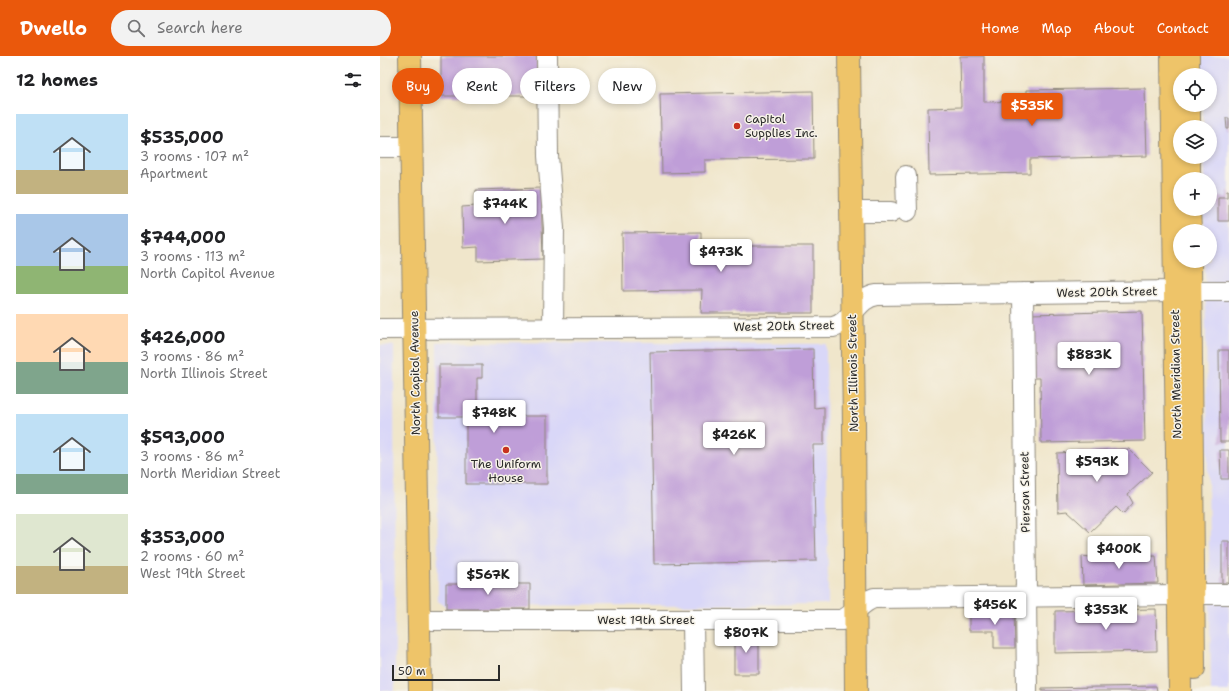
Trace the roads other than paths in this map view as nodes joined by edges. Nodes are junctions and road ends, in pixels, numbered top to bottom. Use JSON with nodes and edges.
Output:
{"nodes":[{"id":1,"x":410,"y":56,"type":"edge"},
{"id":2,"x":547,"y":56,"type":"edge"},
{"id":3,"x":849,"y":56,"type":"edge"},
{"id":4,"x":1172,"y":56,"type":"edge"},
{"id":5,"x":1188,"y":56,"type":"edge"},
{"id":6,"x":1188,"y":68,"type":"edge"},
{"id":7,"x":412,"y":146,"type":"junction"},
{"id":8,"x":380,"y":147,"type":"edge"},
{"id":9,"x":906,"y":176,"type":"dead end"},
{"id":10,"x":851,"y":212,"type":"junction"},
{"id":11,"x":1188,"y":268,"type":"edge"},
{"id":12,"x":1183,"y":291,"type":"junction"},
{"id":13,"x":1229,"y":292,"type":"edge"},
{"id":14,"x":1023,"y":293,"type":"junction"},
{"id":15,"x":852,"y":312,"type":"junction"},
{"id":16,"x":414,"y":328,"type":"junction"},
{"id":17,"x":553,"y":328,"type":"junction"},
{"id":18,"x":380,"y":329,"type":"edge"},
{"id":19,"x":1186,"y":594,"type":"junction"},
{"id":20,"x":1229,"y":594,"type":"edge"},
{"id":21,"x":1026,"y":595,"type":"junction"},
{"id":22,"x":856,"y":610,"type":"junction"},
{"id":23,"x":419,"y":620,"type":"junction"},
{"id":24,"x":693,"y":620,"type":"junction"},
{"id":25,"x":420,"y":691,"type":"edge"},
{"id":26,"x":694,"y":691,"type":"edge"},
{"id":27,"x":856,"y":691,"type":"edge"},
{"id":28,"x":1027,"y":691,"type":"edge"},
{"id":29,"x":1180,"y":691,"type":"edge"},
{"id":30,"x":1195,"y":691,"type":"edge"}],
"edges":[{"from":1,"to":7,"type":"main road","name":"North Capitol Avenue"},
{"from":2,"to":17,"type":"street"},
{"from":3,"to":10,"type":"main road","name":"North Illinois Street"},
{"from":4,"to":12,"type":"main road","name":"North Meridian Street"},
{"from":5,"to":6,"type":"main road"},
{"from":7,"to":8,"type":"street"},
{"from":7,"to":16,"type":"main road","name":"North Capitol Avenue"},
{"from":9,"to":10,"type":"street"},
{"from":10,"to":15,"type":"main road","name":"North Illinois Street"},
{"from":11,"to":12,"type":"main road","name":"North Meridian Street"},
{"from":12,"to":13,"type":"street","name":"West 20th Street"},
{"from":12,"to":14,"type":"street","name":"West 20th Street"},
{"from":12,"to":19,"type":"main road","name":"North Meridian Street"},
{"from":14,"to":15,"type":"street","name":"West 20th Street"},
{"from":14,"to":21,"type":"street","name":"Pierson Street"},
{"from":15,"to":17,"type":"street","name":"West 20th Street"},
{"from":15,"to":22,"type":"main road","name":"North Illinois Street"},
{"from":16,"to":17,"type":"street","name":"West 20th Street"},
{"from":16,"to":18,"type":"street","name":"West 20th Street"},
{"from":16,"to":23,"type":"main road","name":"North Capitol Avenue"},
{"from":19,"to":20,"type":"street","name":"West 19th Street"},
{"from":19,"to":21,"type":"street","name":"West 19th Street"},
{"from":19,"to":29,"type":"main road","name":"North Meridian Street"},
{"from":19,"to":30,"type":"main road","name":"North Meridian Street"},
{"from":21,"to":22,"type":"street","name":"West 19th Street"},
{"from":21,"to":28,"type":"street","name":"Pierson Street"},
{"from":22,"to":24,"type":"street","name":"West 19th Street"},
{"from":22,"to":27,"type":"main road","name":"North Illinois Street"},
{"from":23,"to":24,"type":"street","name":"West 19th Street"},
{"from":23,"to":25,"type":"main road","name":"North Capitol Avenue"},
{"from":24,"to":26,"type":"street"}]}
